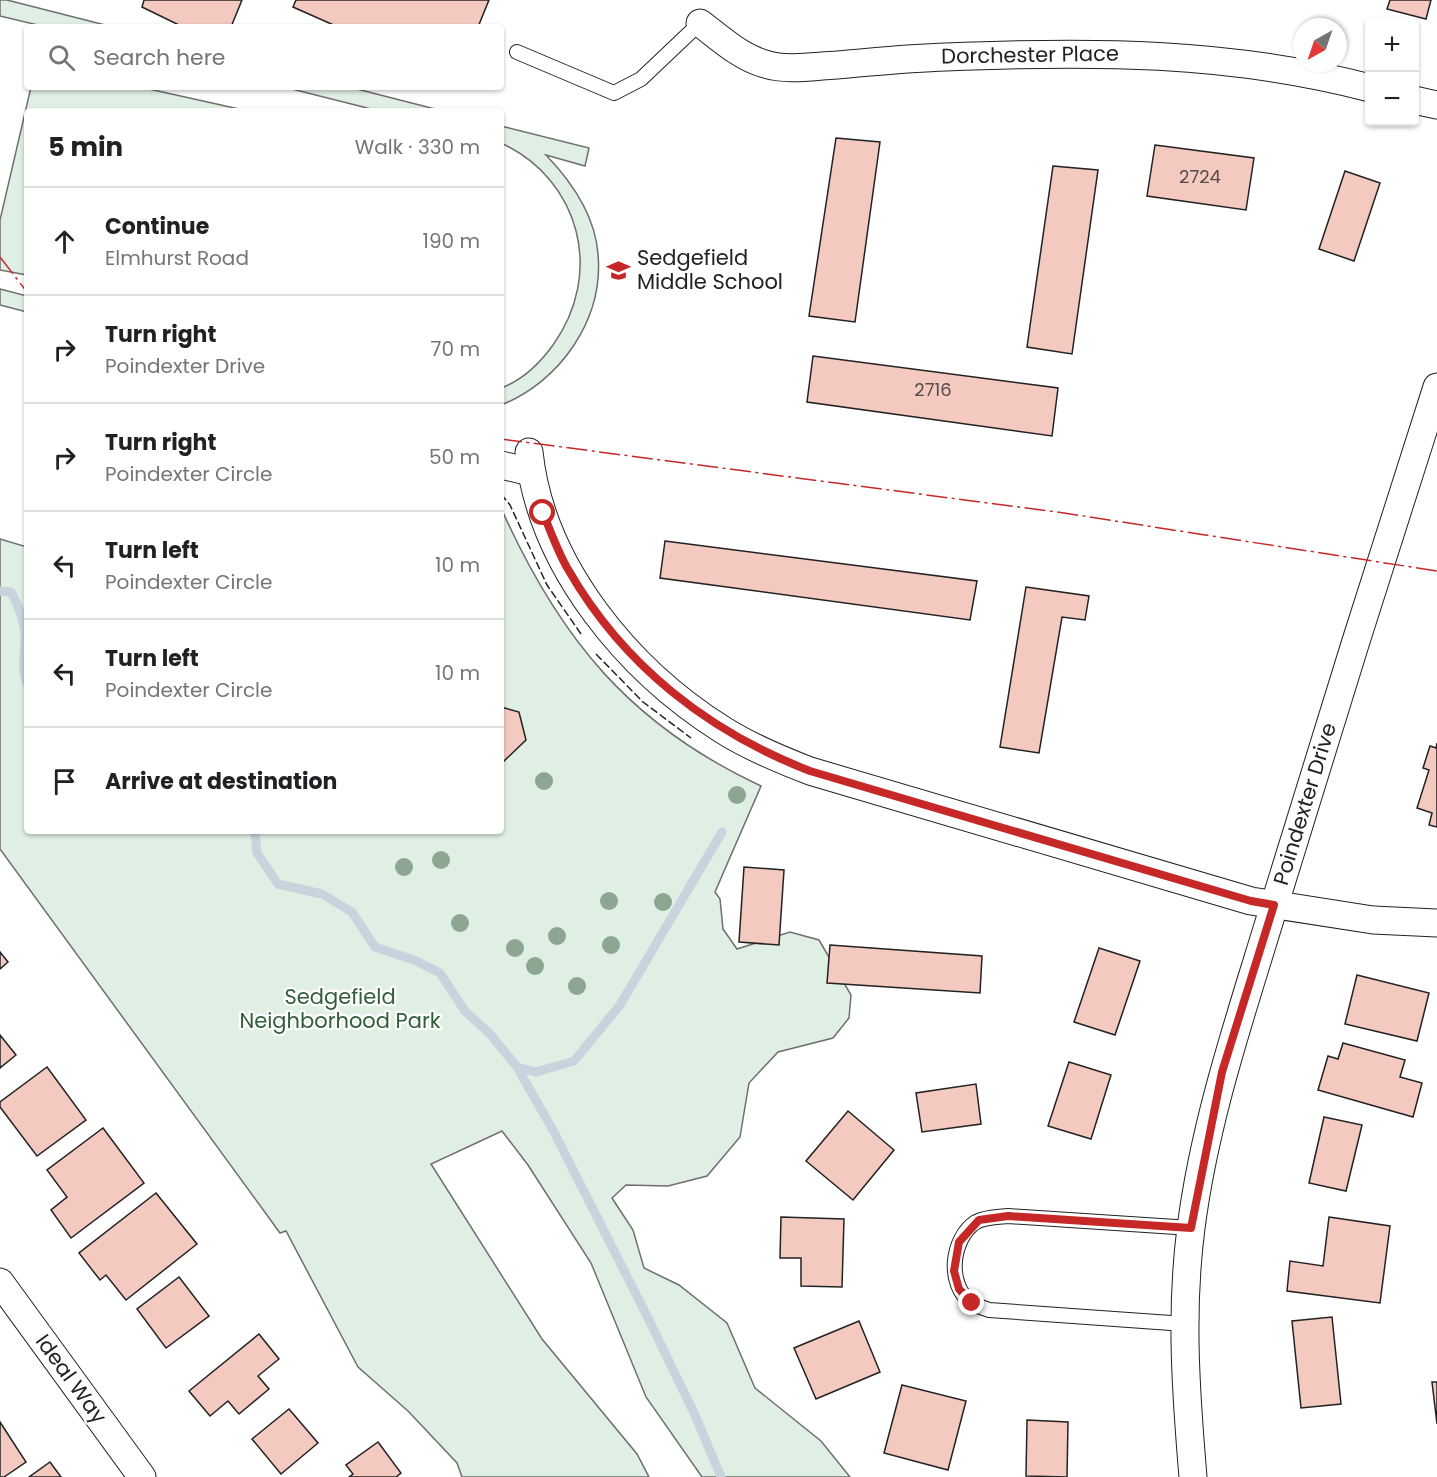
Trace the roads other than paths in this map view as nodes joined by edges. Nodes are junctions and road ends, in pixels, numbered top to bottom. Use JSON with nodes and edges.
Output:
{"nodes":[{"id":1,"x":700,"y":23,"type":"joint"},
{"id":2,"x":517,"y":52,"type":"dead end"},
{"id":3,"x":1365,"y":87,"type":"edge"},
{"id":4,"x":1419,"y":101,"type":"edge"},
{"id":5,"x":1437,"y":105,"type":"edge"},
{"id":6,"x":1437,"y":387,"type":"edge"},
{"id":7,"x":504,"y":465,"type":"edge"},
{"id":8,"x":1274,"y":905,"type":"junction"},
{"id":9,"x":1437,"y":923,"type":"edge"},
{"id":10,"x":1191,"y":1228,"type":"junction"},
{"id":11,"x":0,"y":1282,"type":"edge"},
{"id":12,"x":1185,"y":1324,"type":"junction"},
{"id":13,"x":142,"y":1477,"type":"edge"},
{"id":14,"x":1193,"y":1477,"type":"edge"}],
"edges":[{"from":1,"to":2,"type":"lane"},
{"from":1,"to":3,"type":"street","name":"Dorchester Place"},
{"from":4,"to":5,"type":"street"},
{"from":6,"to":8,"type":"street","name":"Poindexter Drive"},
{"from":7,"to":8,"type":"street"},
{"from":8,"to":9,"type":"street"},
{"from":8,"to":10,"type":"street","name":"Poindexter Drive"},
{"from":10,"to":12,"type":"street","name":"Poindexter Drive"},
{"from":10,"to":12,"type":"lane"},
{"from":11,"to":13,"type":"street","name":"Ideal Way"},
{"from":12,"to":14,"type":"street","name":"Poindexter Drive"}]}
